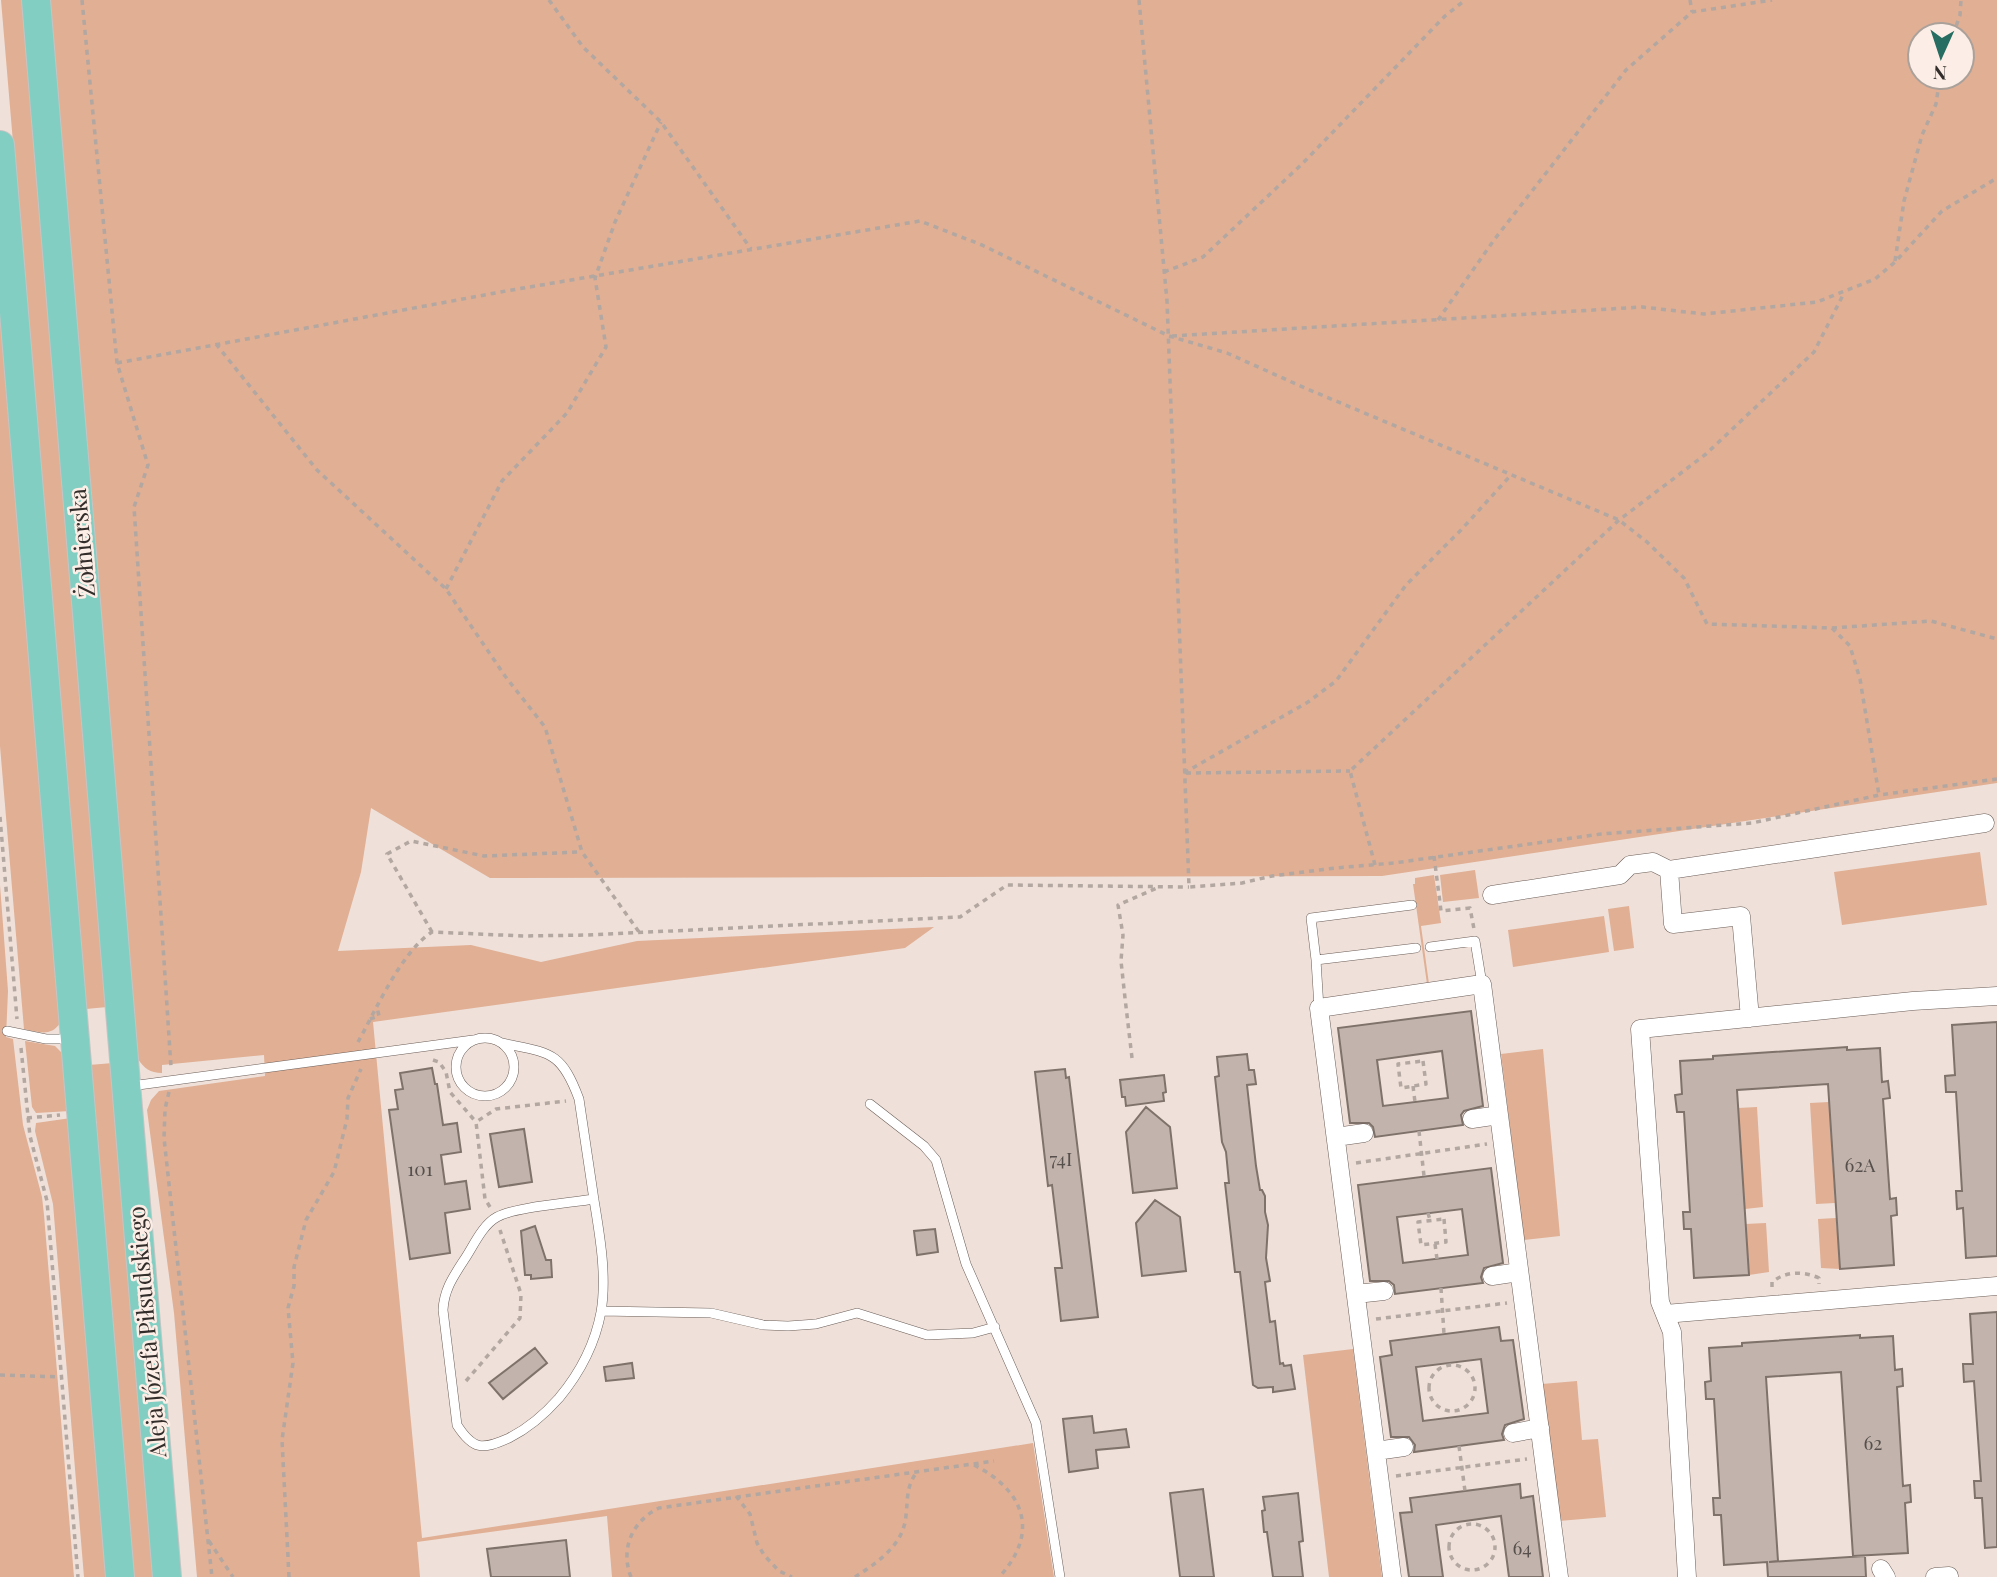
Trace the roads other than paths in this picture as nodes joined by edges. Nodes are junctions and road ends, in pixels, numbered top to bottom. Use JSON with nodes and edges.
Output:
{"nodes":[{"id":1,"x":36,"y":0,"type":"edge"},
{"id":2,"x":0,"y":145,"type":"edge"},
{"id":3,"x":1985,"y":823,"type":"dead end"},
{"id":4,"x":1669,"y":870,"type":"junction"},
{"id":5,"x":1492,"y":895,"type":"dead end"},
{"id":6,"x":1412,"y":905,"type":"dead end"},
{"id":7,"x":1430,"y":947,"type":"dead end"},
{"id":8,"x":1416,"y":948,"type":"dead end"},
{"id":9,"x":1316,"y":960,"type":"junction"},
{"id":10,"x":1482,"y":984,"type":"junction"},
{"id":11,"x":1997,"y":996,"type":"edge"},
{"id":12,"x":1319,"y":1008,"type":"junction"},
{"id":13,"x":1750,"y":1018,"type":"junction"},
{"id":14,"x":7,"y":1031,"type":"dead end"},
{"id":15,"x":75,"y":1039,"type":"junction"},
{"id":16,"x":473,"y":1040,"type":"junction"},
{"id":17,"x":502,"y":1043,"type":"junction"},
{"id":18,"x":126,"y":1086,"type":"junction"},
{"id":19,"x":80,"y":1101,"type":"joint"},
{"id":20,"x":870,"y":1104,"type":"dead end"},
{"id":21,"x":1499,"y":1115,"type":"junction"},
{"id":22,"x":1472,"y":1119,"type":"dead end"},
{"id":23,"x":1364,"y":1133,"type":"dead end"},
{"id":24,"x":1336,"y":1137,"type":"junction"},
{"id":25,"x":594,"y":1199,"type":"junction"},
{"id":26,"x":1519,"y":1272,"type":"junction"},
{"id":27,"x":1492,"y":1276,"type":"dead end"},
{"id":28,"x":1997,"y":1286,"type":"edge"},
{"id":29,"x":1384,"y":1291,"type":"dead end"},
{"id":30,"x":1356,"y":1294,"type":"junction"},
{"id":31,"x":601,"y":1311,"type":"junction"},
{"id":32,"x":1665,"y":1314,"type":"junction"},
{"id":33,"x":995,"y":1327,"type":"junction"},
{"id":34,"x":1540,"y":1428,"type":"junction"},
{"id":35,"x":1513,"y":1433,"type":"dead end"},
{"id":36,"x":1404,"y":1447,"type":"dead end"},
{"id":37,"x":1376,"y":1451,"type":"junction"},
{"id":38,"x":120,"y":1577,"type":"edge"},
{"id":39,"x":167,"y":1577,"type":"edge"},
{"id":40,"x":1060,"y":1577,"type":"edge"},
{"id":41,"x":1392,"y":1577,"type":"edge"},
{"id":42,"x":1559,"y":1577,"type":"edge"},
{"id":43,"x":1688,"y":1577,"type":"edge"}],
"edges":[{"from":1,"to":18,"type":"main road","name":"Żołnierska"},
{"from":2,"to":15,"type":"main road","name":"Żołnierska"},
{"from":3,"to":4,"type":"street"},
{"from":4,"to":5,"type":"street"},
{"from":4,"to":13,"type":"street"},
{"from":6,"to":9,"type":"lane"},
{"from":7,"to":10,"type":"lane"},
{"from":8,"to":9,"type":"lane"},
{"from":9,"to":12,"type":"lane"},
{"from":10,"to":12,"type":"street"},
{"from":10,"to":21,"type":"street"},
{"from":11,"to":13,"type":"street"},
{"from":12,"to":24,"type":"street"},
{"from":13,"to":32,"type":"street"},
{"from":14,"to":15,"type":"lane"},
{"from":15,"to":19,"type":"main road","name":"Żołnierska"},
{"from":16,"to":17,"type":"lane"},
{"from":16,"to":17,"type":"lane"},
{"from":16,"to":18,"type":"lane"},
{"from":17,"to":25,"type":"lane"},
{"from":18,"to":39,"type":"main road","name":"Aleja Józefa Piłsudskiego"},
{"from":19,"to":38,"type":"main road","name":"Aleja Józefa Piłsudskiego"},
{"from":20,"to":33,"type":"lane"},
{"from":21,"to":22,"type":"street"},
{"from":21,"to":26,"type":"street"},
{"from":23,"to":24,"type":"street"},
{"from":24,"to":30,"type":"street"},
{"from":25,"to":31,"type":"lane"},
{"from":25,"to":31,"type":"lane"},
{"from":26,"to":27,"type":"street"},
{"from":26,"to":34,"type":"street"},
{"from":28,"to":32,"type":"street"},
{"from":29,"to":30,"type":"street"},
{"from":30,"to":37,"type":"street"},
{"from":31,"to":33,"type":"lane"},
{"from":32,"to":43,"type":"street"},
{"from":33,"to":40,"type":"lane"},
{"from":34,"to":35,"type":"street"},
{"from":34,"to":42,"type":"street"},
{"from":36,"to":37,"type":"street"},
{"from":37,"to":41,"type":"street"}]}
